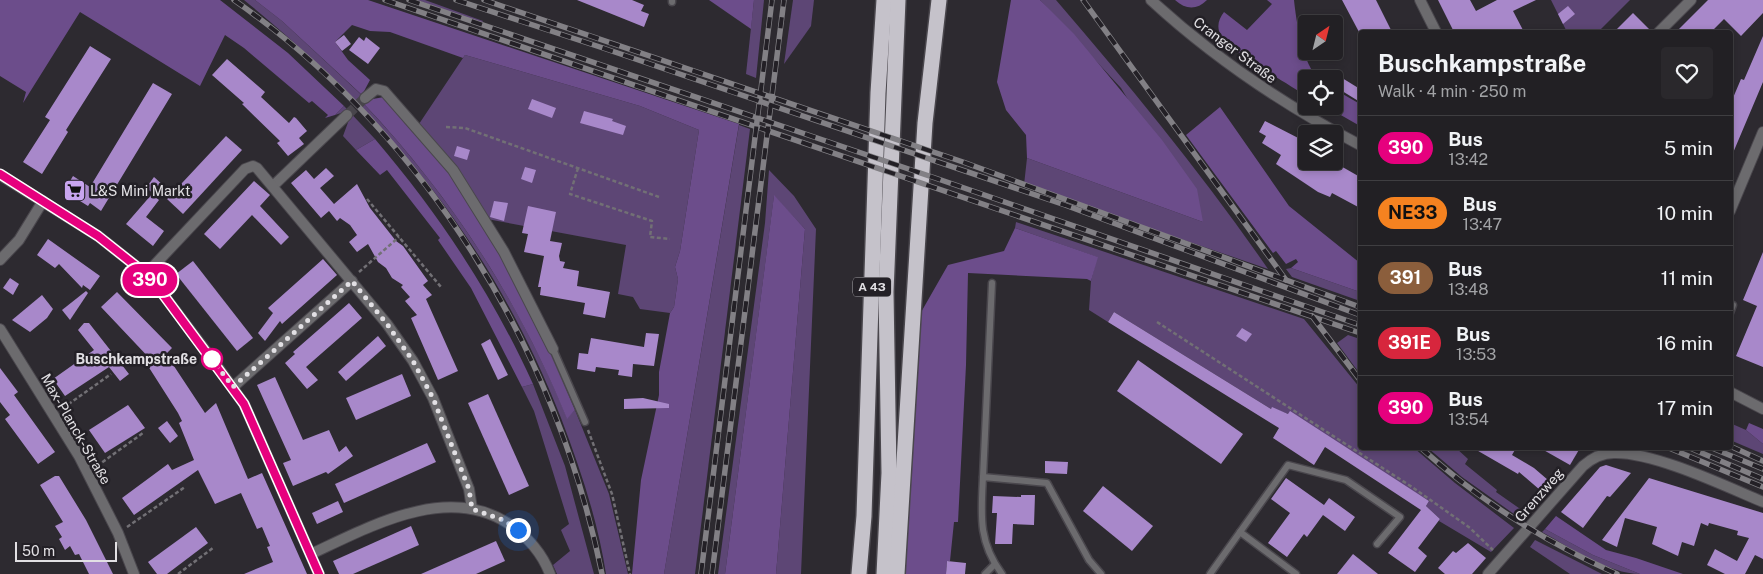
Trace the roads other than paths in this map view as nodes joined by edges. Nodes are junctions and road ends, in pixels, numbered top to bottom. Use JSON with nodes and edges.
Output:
{"nodes":[{"id":1,"x":884,"y":0,"type":"edge"},
{"id":2,"x":898,"y":0,"type":"edge"},
{"id":3,"x":1150,"y":0,"type":"edge"},
{"id":4,"x":1420,"y":0,"type":"edge"},
{"id":5,"x":1691,"y":0,"type":"edge"},
{"id":6,"x":940,"y":3,"type":"edge"},
{"id":7,"x":1435,"y":30,"type":"edge"},
{"id":8,"x":1661,"y":30,"type":"edge"},
{"id":9,"x":365,"y":98,"type":"tunnel mouth"},
{"id":10,"x":347,"y":115,"type":"tunnel mouth"},
{"id":11,"x":1763,"y":132,"type":"edge"},
{"id":12,"x":1358,"y":144,"type":"edge"},
{"id":13,"x":0,"y":174,"type":"edge"},
{"id":14,"x":273,"y":186,"type":"junction"},
{"id":15,"x":43,"y":201,"type":"junction"},
{"id":16,"x":1733,"y":204,"type":"edge"},
{"id":17,"x":0,"y":260,"type":"edge"},
{"id":18,"x":146,"y":274,"type":"junction"},
{"id":19,"x":352,"y":281,"type":"junction"},
{"id":20,"x":992,"y":283,"type":"dead end"},
{"id":21,"x":0,"y":329,"type":"edge"},
{"id":22,"x":553,"y":349,"type":"joint"},
{"id":23,"x":233,"y":387,"type":"junction"},
{"id":24,"x":1733,"y":394,"type":"edge"},
{"id":25,"x":1763,"y":409,"type":"edge"},
{"id":26,"x":585,"y":422,"type":"road end"},
{"id":27,"x":904,"y":470,"type":"junction"},
{"id":28,"x":983,"y":477,"type":"junction"},
{"id":29,"x":888,"y":497,"type":"junction"},
{"id":30,"x":1763,"y":502,"type":"edge"},
{"id":31,"x":472,"y":509,"type":"junction"},
{"id":32,"x":1240,"y":532,"type":"junction"},
{"id":33,"x":1377,"y":544,"type":"dead end"},
{"id":34,"x":311,"y":554,"type":"junction"},
{"id":35,"x":995,"y":564,"type":"junction"},
{"id":36,"x":134,"y":574,"type":"edge"},
{"id":37,"x":320,"y":574,"type":"edge"},
{"id":38,"x":550,"y":574,"type":"edge"},
{"id":39,"x":859,"y":574,"type":"edge"},
{"id":40,"x":884,"y":574,"type":"edge"},
{"id":41,"x":896,"y":574,"type":"edge"},
{"id":42,"x":986,"y":574,"type":"edge"},
{"id":43,"x":1002,"y":574,"type":"edge"},
{"id":44,"x":1102,"y":574,"type":"edge"},
{"id":45,"x":1210,"y":574,"type":"edge"},
{"id":46,"x":1296,"y":574,"type":"edge"},
{"id":47,"x":1488,"y":574,"type":"edge"}],
"edges":[{"from":1,"to":39,"type":"highway","number":"A 43"},
{"from":2,"to":29,"type":"highway","number":"A 43"},
{"from":3,"to":12,"type":"street","name":"Cranger Straße"},
{"from":4,"to":7,"type":"street"},
{"from":5,"to":8,"type":"street"},
{"from":6,"to":27,"type":"highway"},
{"from":9,"to":22,"type":"street"},
{"from":10,"to":14,"type":"street"},
{"from":11,"to":16,"type":"street"},
{"from":13,"to":15,"type":"street"},
{"from":14,"to":18,"type":"street"},
{"from":14,"to":19,"type":"street"},
{"from":15,"to":17,"type":"street"},
{"from":15,"to":18,"type":"street"},
{"from":18,"to":23,"type":"street"},
{"from":19,"to":23,"type":"street"},
{"from":19,"to":31,"type":"street"},
{"from":20,"to":28,"type":"lane"},
{"from":21,"to":36,"type":"street","name":"Max-Planck-Straße"},
{"from":22,"to":26,"type":"lane"},
{"from":23,"to":34,"type":"street"},
{"from":24,"to":25,"type":"street"},
{"from":27,"to":29,"type":"lane"},
{"from":27,"to":41,"type":"highway"},
{"from":28,"to":35,"type":"lane"},
{"from":28,"to":44,"type":"lane"},
{"from":29,"to":40,"type":"highway","number":"A 43"},
{"from":30,"to":47,"type":"street","name":"Grenzweg"},
{"from":31,"to":34,"type":"street"},
{"from":31,"to":38,"type":"street"},
{"from":32,"to":33,"type":"lane"},
{"from":32,"to":45,"type":"lane"},
{"from":32,"to":46,"type":"lane"},
{"from":34,"to":37,"type":"street"},
{"from":35,"to":42,"type":"lane"},
{"from":35,"to":43,"type":"lane"}]}
